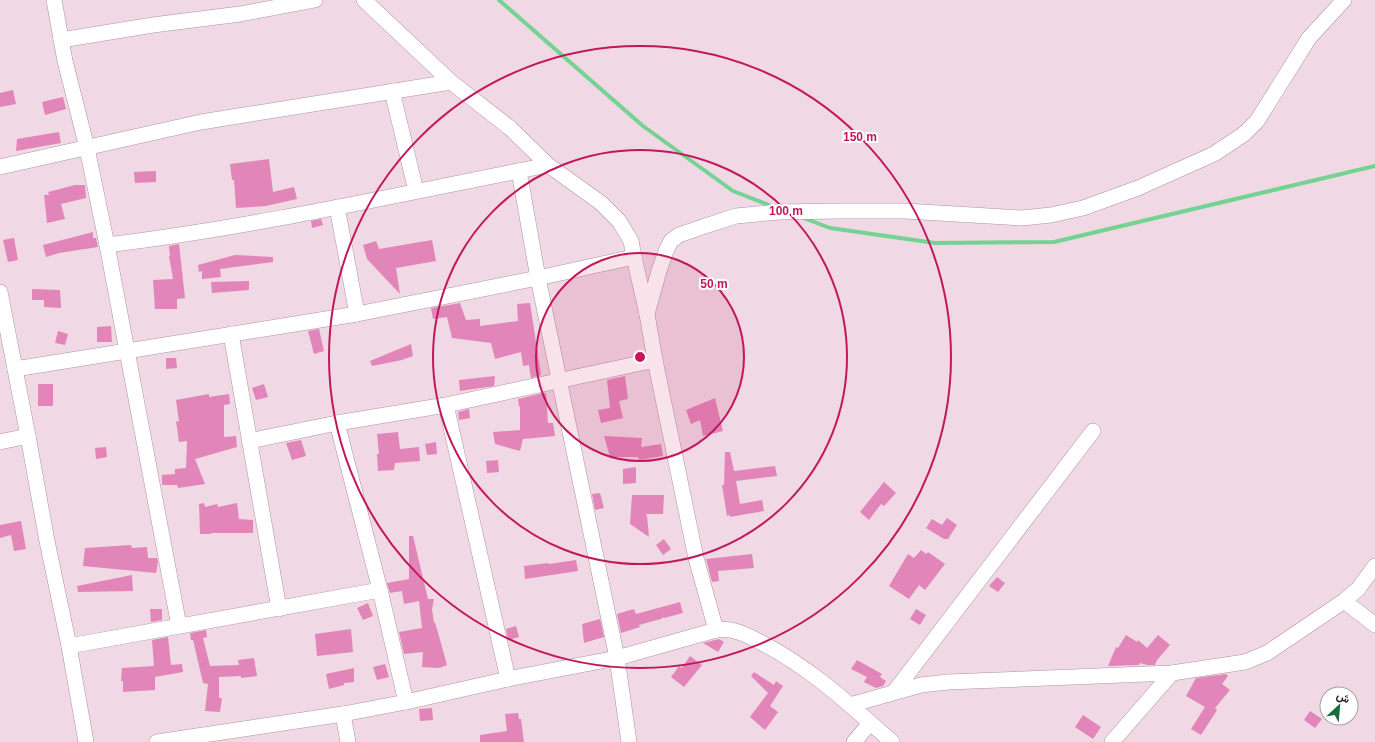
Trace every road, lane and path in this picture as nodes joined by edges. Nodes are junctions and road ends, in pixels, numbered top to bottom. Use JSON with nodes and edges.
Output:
{"nodes":[{"id":1,"x":54,"y":0,"type":"edge"},
{"id":2,"x":316,"y":0,"type":"edge"},
{"id":3,"x":364,"y":0,"type":"edge"},
{"id":4,"x":1344,"y":0,"type":"edge"},
{"id":5,"x":61,"y":40,"type":"junction"},
{"id":6,"x":451,"y":82,"type":"junction"},
{"id":7,"x":392,"y":91,"type":"junction"},
{"id":8,"x":87,"y":148,"type":"junction"},
{"id":9,"x":548,"y":165,"type":"junction"},
{"id":10,"x":0,"y":168,"type":"edge"},
{"id":11,"x":519,"y":170,"type":"junction"},
{"id":12,"x":416,"y":191,"type":"junction"},
{"id":13,"x":337,"y":206,"type":"junction"},
{"id":14,"x":107,"y":245,"type":"junction"},
{"id":15,"x":634,"y":257,"type":"junction"},
{"id":16,"x":538,"y":278,"type":"junction"},
{"id":17,"x":0,"y":292,"type":"edge"},
{"id":18,"x":357,"y":314,"type":"junction"},
{"id":19,"x":647,"y":314,"type":"junction"},
{"id":20,"x":231,"y":334,"type":"junction"},
{"id":21,"x":5,"y":341,"type":"edge"},
{"id":22,"x":127,"y":351,"type":"junction"},
{"id":23,"x":655,"y":360,"type":"junction"},
{"id":24,"x":15,"y":369,"type":"junction"},
{"id":25,"x":559,"y":380,"type":"junction"},
{"id":26,"x":446,"y":405,"type":"junction"},
{"id":27,"x":337,"y":423,"type":"junction"},
{"id":28,"x":1094,"y":431,"type":"dead end"},
{"id":29,"x":28,"y":436,"type":"junction"},
{"id":30,"x":249,"y":441,"type":"junction"},
{"id":31,"x":0,"y":442,"type":"edge"},
{"id":32,"x":1375,"y":566,"type":"edge"},
{"id":33,"x":380,"y":590,"type":"junction"},
{"id":34,"x":1344,"y":601,"type":"junction"},
{"id":35,"x":279,"y":609,"type":"junction"},
{"id":36,"x":1375,"y":625,"type":"edge"},
{"id":37,"x":179,"y":626,"type":"junction"},
{"id":38,"x":716,"y":630,"type":"junction"},
{"id":39,"x":69,"y":646,"type":"junction"},
{"id":40,"x":617,"y":658,"type":"junction"},
{"id":41,"x":1172,"y":673,"type":"junction"},
{"id":42,"x":508,"y":679,"type":"junction"},
{"id":43,"x":894,"y":692,"type":"junction"},
{"id":44,"x":406,"y":702,"type":"junction"},
{"id":45,"x":850,"y":705,"type":"junction"},
{"id":46,"x":343,"y":714,"type":"junction"},
{"id":47,"x":870,"y":723,"type":"junction"},
{"id":48,"x":233,"y":737,"type":"edge"},
{"id":49,"x":86,"y":742,"type":"edge"},
{"id":50,"x":157,"y":742,"type":"edge"},
{"id":51,"x":348,"y":742,"type":"edge"},
{"id":52,"x":629,"y":742,"type":"edge"},
{"id":53,"x":854,"y":742,"type":"edge"},
{"id":54,"x":892,"y":742,"type":"edge"},
{"id":55,"x":1112,"y":742,"type":"edge"}],
"edges":[{"from":1,"to":5,"type":"street"},
{"from":2,"to":5,"type":"street"},
{"from":3,"to":6,"type":"street"},
{"from":4,"to":19,"type":"street"},
{"from":5,"to":8,"type":"street"},
{"from":6,"to":7,"type":"street"},
{"from":6,"to":9,"type":"street"},
{"from":7,"to":8,"type":"street"},
{"from":7,"to":12,"type":"street"},
{"from":8,"to":10,"type":"street"},
{"from":8,"to":14,"type":"street"},
{"from":9,"to":11,"type":"street"},
{"from":9,"to":15,"type":"street"},
{"from":11,"to":12,"type":"street"},
{"from":11,"to":16,"type":"street"},
{"from":12,"to":13,"type":"street"},
{"from":13,"to":14,"type":"street"},
{"from":13,"to":18,"type":"street"},
{"from":14,"to":22,"type":"street"},
{"from":15,"to":16,"type":"street"},
{"from":15,"to":19,"type":"street"},
{"from":16,"to":18,"type":"street"},
{"from":16,"to":25,"type":"street"},
{"from":17,"to":21,"type":"street"},
{"from":18,"to":20,"type":"street"},
{"from":19,"to":23,"type":"street"},
{"from":20,"to":22,"type":"street"},
{"from":20,"to":30,"type":"street"},
{"from":21,"to":24,"type":"street"},
{"from":22,"to":24,"type":"street"},
{"from":22,"to":37,"type":"street"},
{"from":23,"to":25,"type":"street"},
{"from":23,"to":38,"type":"street"},
{"from":24,"to":29,"type":"street"},
{"from":25,"to":26,"type":"street"},
{"from":25,"to":40,"type":"street"},
{"from":26,"to":27,"type":"street"},
{"from":26,"to":42,"type":"street"},
{"from":27,"to":30,"type":"street"},
{"from":27,"to":33,"type":"street"},
{"from":28,"to":43,"type":"street"},
{"from":29,"to":31,"type":"street"},
{"from":29,"to":39,"type":"street"},
{"from":30,"to":35,"type":"street"},
{"from":32,"to":34,"type":"street"},
{"from":33,"to":35,"type":"street"},
{"from":33,"to":44,"type":"street"},
{"from":34,"to":36,"type":"street"},
{"from":34,"to":41,"type":"street"},
{"from":35,"to":37,"type":"street"},
{"from":37,"to":39,"type":"street"},
{"from":38,"to":40,"type":"street"},
{"from":38,"to":45,"type":"street"},
{"from":39,"to":49,"type":"street"},
{"from":40,"to":42,"type":"street"},
{"from":40,"to":52,"type":"street"},
{"from":41,"to":43,"type":"street"},
{"from":41,"to":55,"type":"street"},
{"from":42,"to":44,"type":"street"},
{"from":43,"to":45,"type":"street"},
{"from":44,"to":46,"type":"street"},
{"from":45,"to":47,"type":"street"},
{"from":46,"to":48,"type":"street"},
{"from":46,"to":51,"type":"street"},
{"from":47,"to":53,"type":"street"},
{"from":47,"to":54,"type":"street"},
{"from":48,"to":50,"type":"street"}]}
